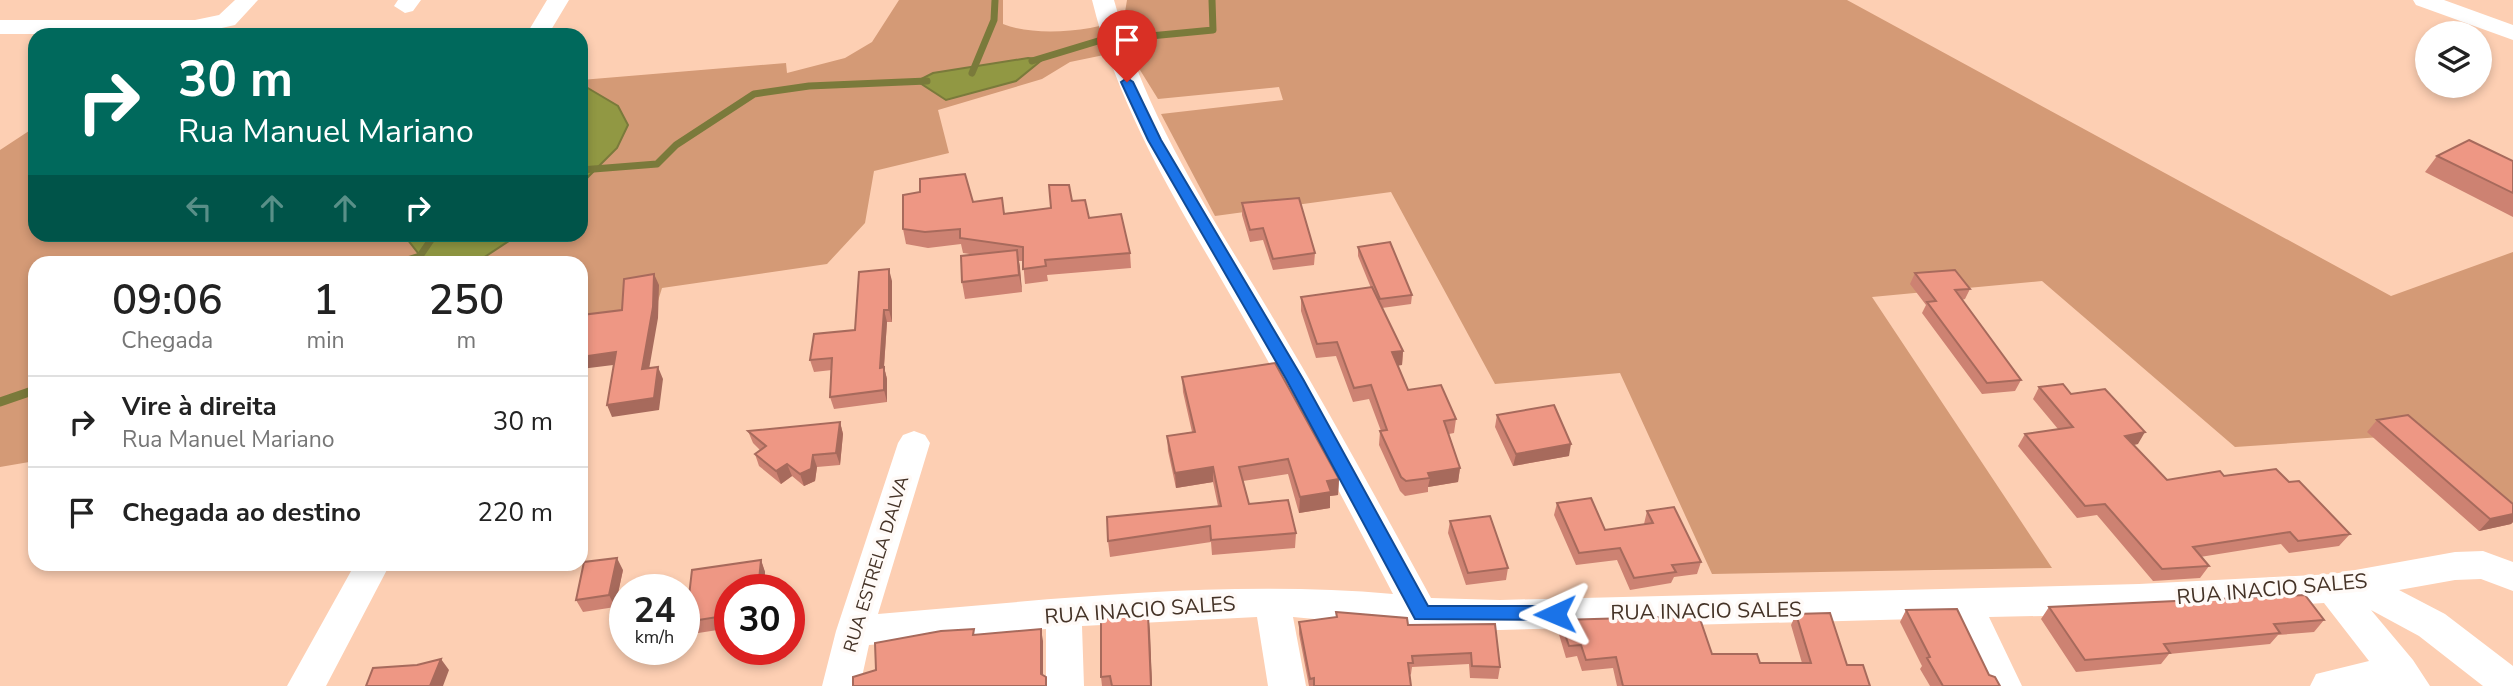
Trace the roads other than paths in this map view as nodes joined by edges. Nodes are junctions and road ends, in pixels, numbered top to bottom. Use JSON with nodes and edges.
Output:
{"nodes":[{"id":1,"x":247,"y":0,"type":"edge"},
{"id":2,"x":558,"y":0,"type":"edge"},
{"id":3,"x":1103,"y":0,"type":"edge"},
{"id":4,"x":2424,"y":0,"type":"edge"},
{"id":5,"x":0,"y":27,"type":"edge"},
{"id":6,"x":84,"y":28,"type":"edge"},
{"id":7,"x":182,"y":28,"type":"edge"},
{"id":8,"x":541,"y":28,"type":"edge"},
{"id":9,"x":2513,"y":33,"type":"edge"},
{"id":10,"x":914,"y":443,"type":"dead end"},
{"id":11,"x":369,"y":571,"type":"edge"},
{"id":12,"x":2513,"y":577,"type":"edge"},
{"id":13,"x":2344,"y":585,"type":"junction"},
{"id":14,"x":1272,"y":602,"type":"junction"},
{"id":15,"x":1966,"y":606,"type":"junction"},
{"id":16,"x":1065,"y":614,"type":"junction"},
{"id":17,"x":1422,"y":614,"type":"junction"},
{"id":18,"x":853,"y":631,"type":"junction"},
{"id":19,"x":2406,"y":678,"type":"edge"},
{"id":20,"x":306,"y":686,"type":"edge"},
{"id":21,"x":841,"y":686,"type":"edge"},
{"id":22,"x":1065,"y":686,"type":"edge"},
{"id":23,"x":1287,"y":686,"type":"edge"},
{"id":24,"x":2003,"y":686,"type":"edge"},
{"id":25,"x":2329,"y":686,"type":"edge"},
{"id":26,"x":2511,"y":686,"type":"edge"}],
"edges":[{"from":1,"to":7,"type":"street"},
{"from":2,"to":8,"type":"street"},
{"from":3,"to":17,"type":"street"},
{"from":4,"to":9,"type":"street"},
{"from":5,"to":6,"type":"street"},
{"from":10,"to":18,"type":"street","name":"RUA ESTRELA DALVA"},
{"from":11,"to":20,"type":"street"},
{"from":12,"to":13,"type":"street","name":"RUA INACIO SALES"},
{"from":13,"to":15,"type":"street","name":"RUA INACIO SALES"},
{"from":13,"to":19,"type":"street"},
{"from":13,"to":26,"type":"street"},
{"from":14,"to":16,"type":"street","name":"RUA INACIO SALES"},
{"from":14,"to":17,"type":"street","name":"RUA INACIO SALES"},
{"from":14,"to":23,"type":"street"},
{"from":15,"to":17,"type":"street","name":"RUA INACIO SALES"},
{"from":15,"to":24,"type":"street"},
{"from":16,"to":18,"type":"street","name":"RUA INACIO SALES"},
{"from":16,"to":22,"type":"street"},
{"from":18,"to":21,"type":"street","name":"RUA ESTRELA DALVA"},
{"from":19,"to":25,"type":"street"}]}
